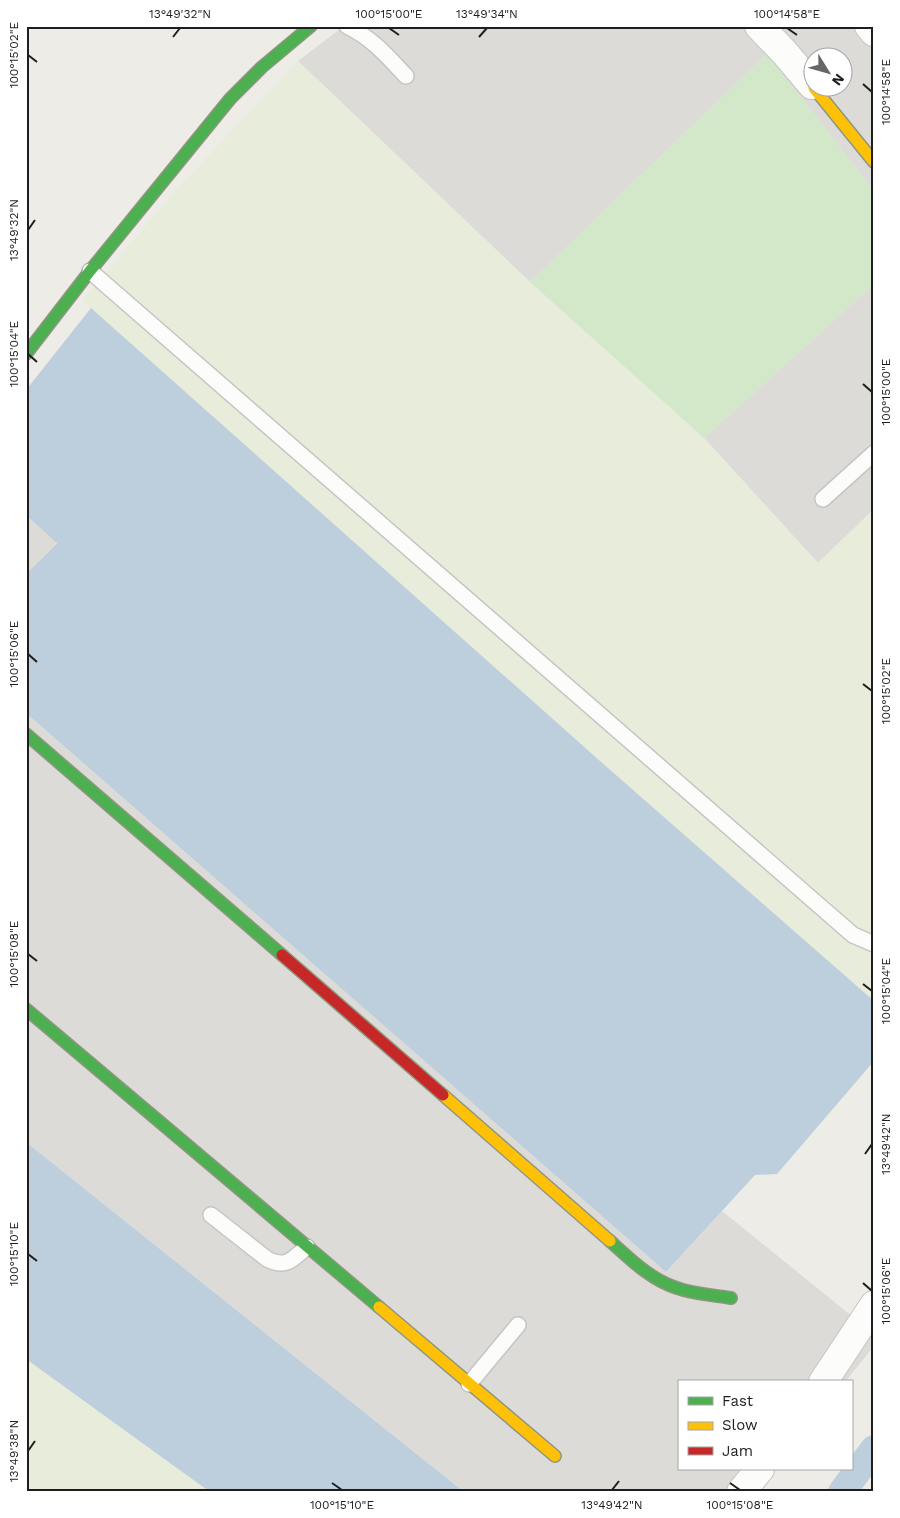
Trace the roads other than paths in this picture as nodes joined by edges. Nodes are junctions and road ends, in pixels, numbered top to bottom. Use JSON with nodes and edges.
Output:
{"nodes":[{"id":1,"x":311,"y":26,"type":"edge"},
{"id":2,"x":347,"y":26,"type":"edge"},
{"id":3,"x":759,"y":26,"type":"edge"},
{"id":4,"x":868,"y":26,"type":"edge"},
{"id":5,"x":874,"y":32,"type":"edge"},
{"id":6,"x":802,"y":73,"type":"edge"},
{"id":7,"x":406,"y":76,"type":"dead end"},
{"id":8,"x":823,"y":98,"type":"edge"},
{"id":9,"x":874,"y":162,"type":"edge"},
{"id":10,"x":90,"y":271,"type":"junction"},
{"id":11,"x":26,"y":354,"type":"edge"},
{"id":12,"x":874,"y":453,"type":"edge"},
{"id":13,"x":823,"y":499,"type":"dead end"},
{"id":14,"x":26,"y":734,"type":"edge"},
{"id":15,"x":874,"y":944,"type":"edge"},
{"id":16,"x":26,"y":1009,"type":"edge"},
{"id":17,"x":211,"y":1215,"type":"dead end"},
{"id":18,"x":308,"y":1247,"type":"junction"},
{"id":19,"x":731,"y":1298,"type":"dead end"},
{"id":20,"x":874,"y":1305,"type":"edge"},
{"id":21,"x":518,"y":1325,"type":"dead end"},
{"id":22,"x":825,"y":1380,"type":"edge"},
{"id":23,"x":469,"y":1384,"type":"junction"},
{"id":24,"x":555,"y":1456,"type":"dead end"},
{"id":25,"x":759,"y":1470,"type":"edge"},
{"id":26,"x":742,"y":1492,"type":"edge"}],
"edges":[{"from":1,"to":10,"type":"street"},
{"from":2,"to":7,"type":"lane"},
{"from":3,"to":6,"type":"street"},
{"from":4,"to":5,"type":"street"},
{"from":8,"to":9,"type":"street"},
{"from":10,"to":11,"type":"street"},
{"from":10,"to":15,"type":"lane"},
{"from":12,"to":13,"type":"lane"},
{"from":14,"to":19,"type":"street"},
{"from":16,"to":18,"type":"street"},
{"from":17,"to":18,"type":"lane"},
{"from":18,"to":23,"type":"street"},
{"from":20,"to":22,"type":"street"},
{"from":21,"to":23,"type":"lane"},
{"from":23,"to":24,"type":"street"},
{"from":25,"to":26,"type":"street"}]}
